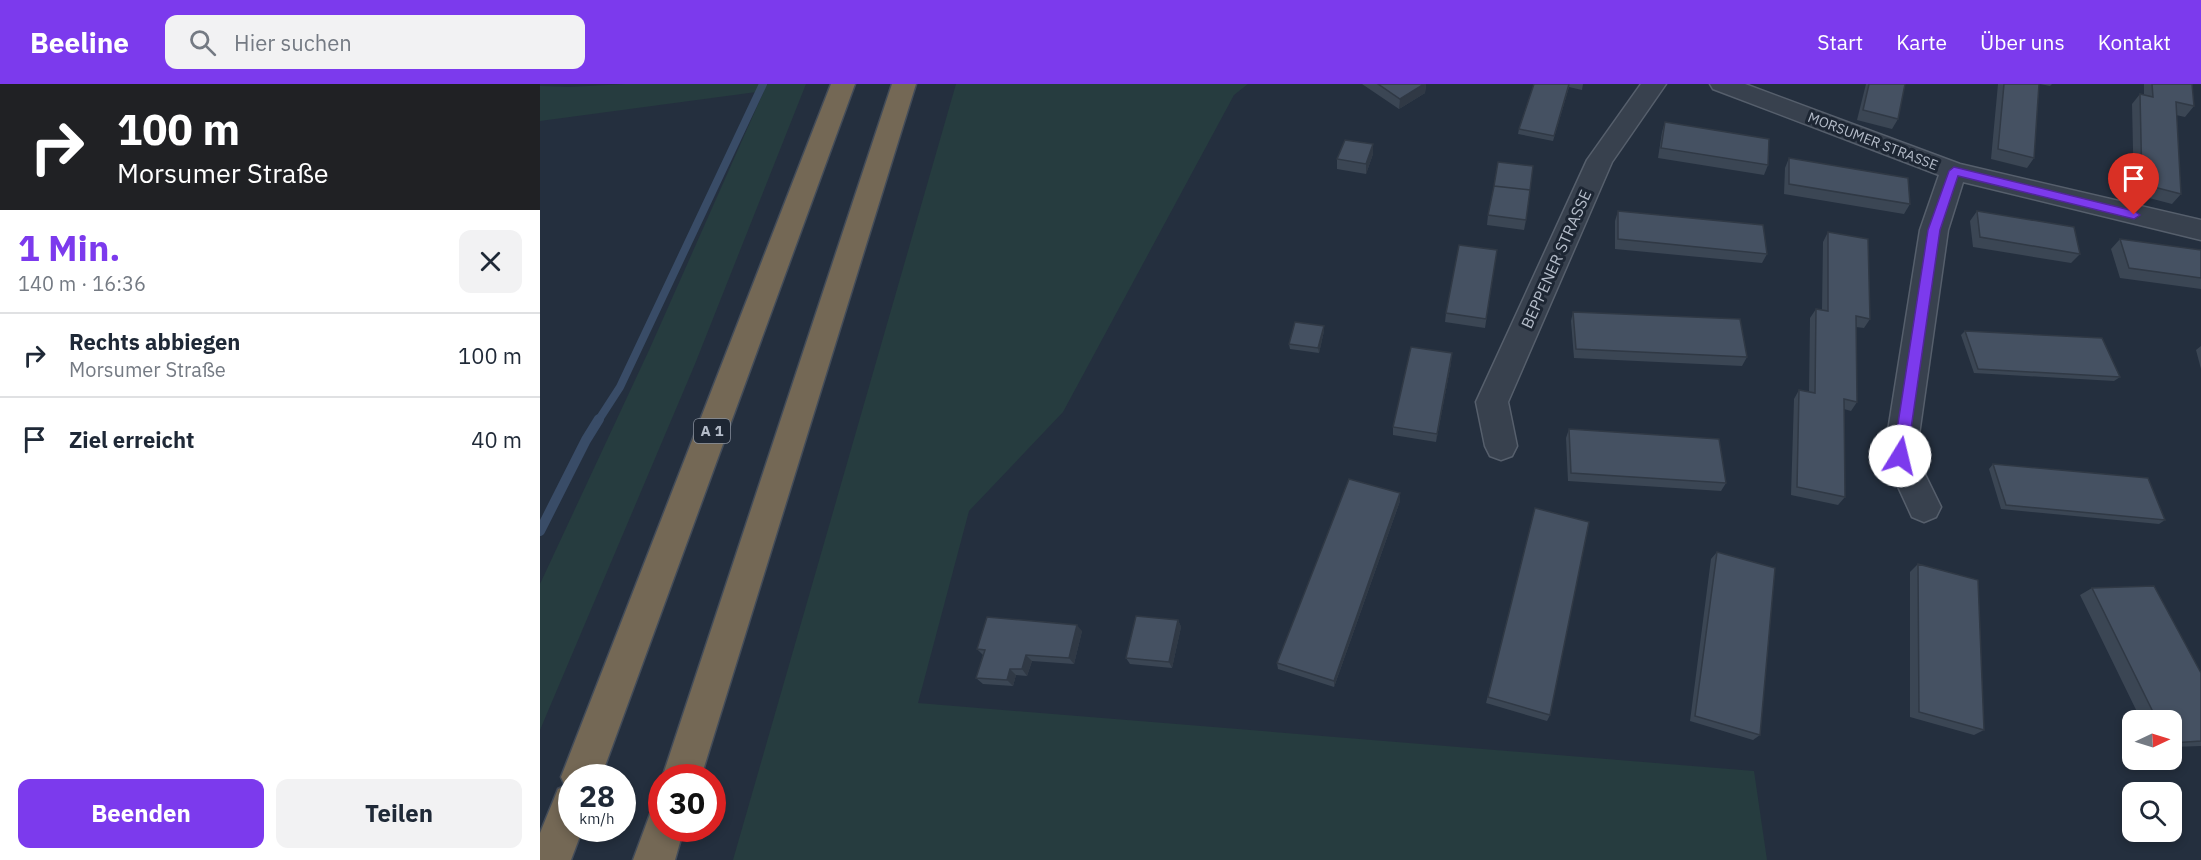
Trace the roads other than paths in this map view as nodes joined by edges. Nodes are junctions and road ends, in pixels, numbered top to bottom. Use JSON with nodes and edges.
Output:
{"nodes":[{"id":1,"x":843,"y":84,"type":"edge"},
{"id":2,"x":904,"y":84,"type":"edge"},
{"id":3,"x":1654,"y":84,"type":"edge"},
{"id":4,"x":1722,"y":84,"type":"edge"},
{"id":5,"x":1954,"y":171,"type":"junction"},
{"id":6,"x":2201,"y":230,"type":"edge"},
{"id":7,"x":1502,"y":446,"type":"dead end"},
{"id":8,"x":1924,"y":507,"type":"dead end"},
{"id":9,"x":586,"y":764,"type":"edge"},
{"id":10,"x":685,"y":764,"type":"edge"},
{"id":11,"x":558,"y":839,"type":"edge"},
{"id":12,"x":660,"y":842,"type":"edge"},
{"id":13,"x":550,"y":860,"type":"edge"},
{"id":14,"x":654,"y":860,"type":"edge"}],
"edges":[{"from":1,"to":9,"type":"highway","number":"A 1"},
{"from":2,"to":10,"type":"highway"},
{"from":3,"to":7,"type":"street","name":"BEPPENER STRASSE"},
{"from":4,"to":5,"type":"street","name":"MORSUMER STRASSE"},
{"from":5,"to":6,"type":"street","name":"MORSUMER STRASSE"},
{"from":5,"to":8,"type":"street"},
{"from":11,"to":13,"type":"highway"},
{"from":12,"to":14,"type":"highway"}]}
